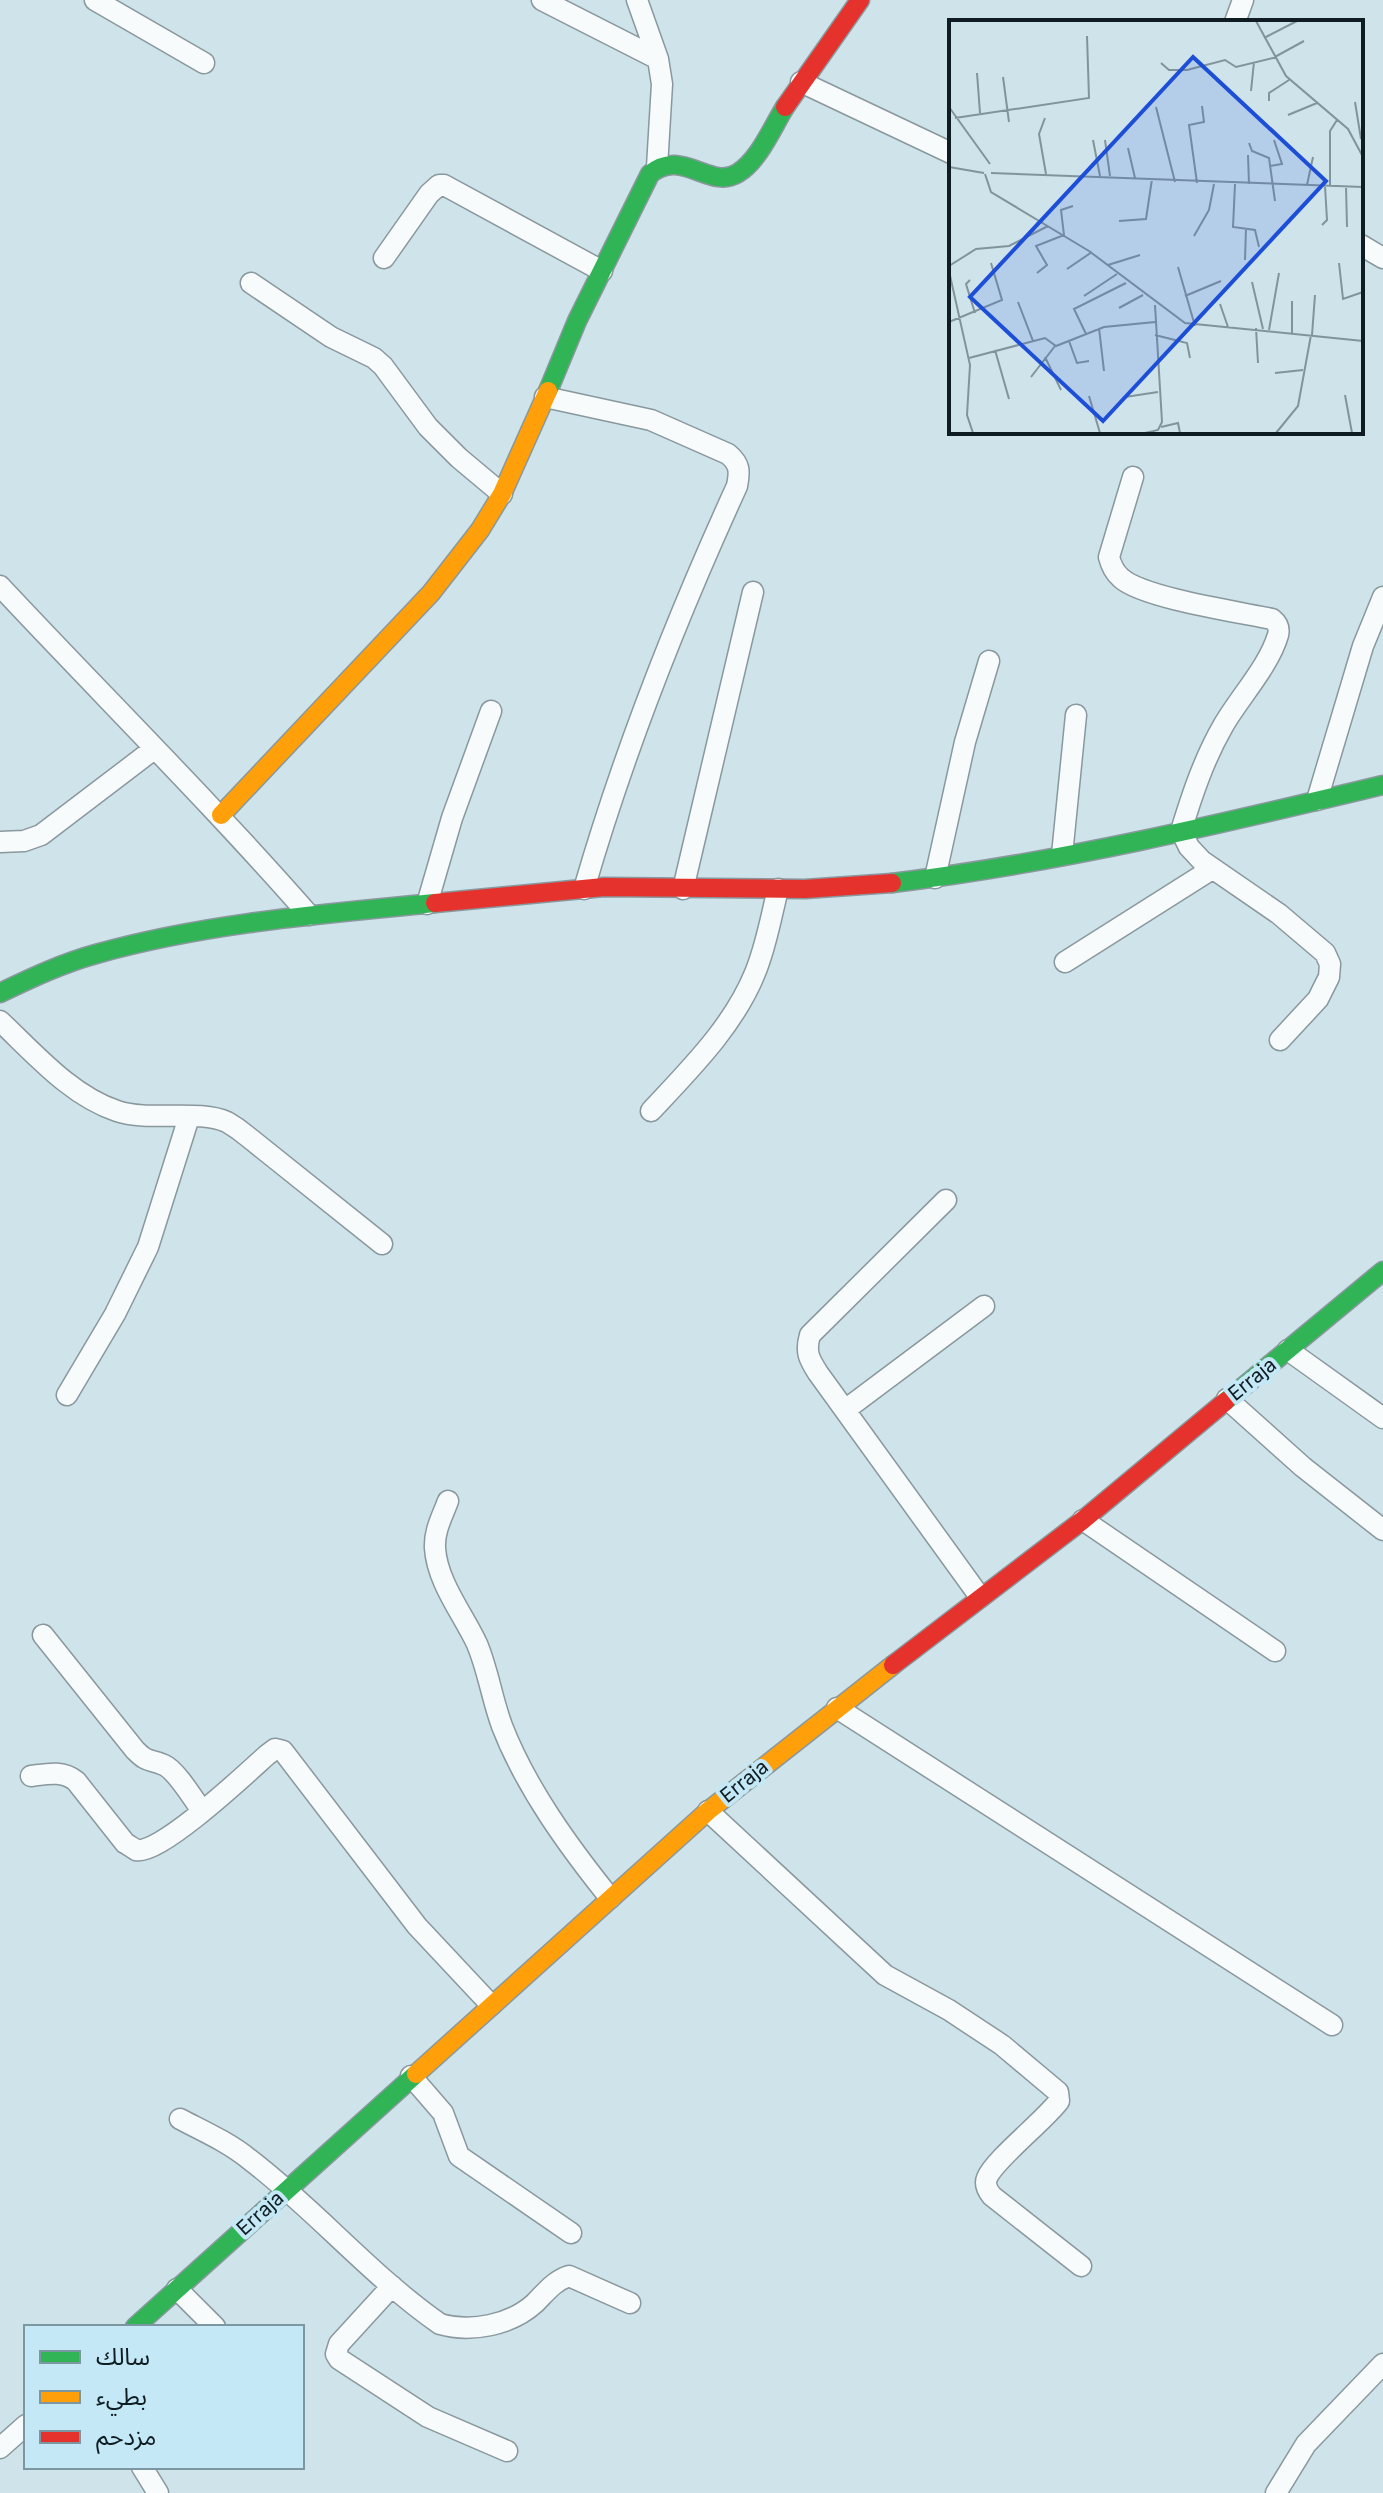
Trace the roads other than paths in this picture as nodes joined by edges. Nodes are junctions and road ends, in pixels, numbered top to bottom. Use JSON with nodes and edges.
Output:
{"nodes":[{"id":1,"x":95,"y":0,"type":"edge"},
{"id":2,"x":542,"y":0,"type":"edge"},
{"id":3,"x":637,"y":0,"type":"edge"},
{"id":4,"x":860,"y":0,"type":"edge"},
{"id":5,"x":1243,"y":0,"type":"edge"},
{"id":6,"x":1236,"y":20,"type":"edge"},
{"id":7,"x":658,"y":59,"type":"junction"},
{"id":8,"x":204,"y":63,"type":"dead end"},
{"id":9,"x":801,"y":82,"type":"junction"},
{"id":10,"x":949,"y":152,"type":"edge"},
{"id":11,"x":657,"y":167,"type":"junction"},
{"id":12,"x":1363,"y":246,"type":"edge"},
{"id":13,"x":384,"y":258,"type":"dead end"},
{"id":14,"x":1383,"y":258,"type":"edge"},
{"id":15,"x":602,"y":271,"type":"junction"},
{"id":16,"x":251,"y":283,"type":"dead end"},
{"id":17,"x":545,"y":397,"type":"junction"},
{"id":18,"x":1133,"y":477,"type":"dead end"},
{"id":19,"x":502,"y":494,"type":"junction"},
{"id":20,"x":0,"y":586,"type":"edge"},
{"id":21,"x":753,"y":592,"type":"dead end"},
{"id":22,"x":1383,"y":597,"type":"edge"},
{"id":23,"x":989,"y":661,"type":"dead end"},
{"id":24,"x":491,"y":711,"type":"dead end"},
{"id":25,"x":1076,"y":715,"type":"dead end"},
{"id":26,"x":154,"y":749,"type":"junction"},
{"id":27,"x":1383,"y":785,"type":"edge"},
{"id":28,"x":1317,"y":800,"type":"junction"},
{"id":29,"x":221,"y":815,"type":"junction"},
{"id":30,"x":1181,"y":831,"type":"junction"},
{"id":31,"x":0,"y":842,"type":"edge"},
{"id":32,"x":1062,"y":855,"type":"junction"},
{"id":33,"x":1212,"y":869,"type":"junction"},
{"id":34,"x":935,"y":878,"type":"junction"},
{"id":35,"x":584,"y":889,"type":"junction"},
{"id":36,"x":683,"y":889,"type":"junction"},
{"id":37,"x":778,"y":889,"type":"junction"},
{"id":38,"x":427,"y":904,"type":"junction"},
{"id":39,"x":309,"y":915,"type":"junction"},
{"id":40,"x":1065,"y":962,"type":"dead end"},
{"id":41,"x":0,"y":993,"type":"edge"},
{"id":42,"x":0,"y":1021,"type":"edge"},
{"id":43,"x":1280,"y":1040,"type":"dead end"},
{"id":44,"x":651,"y":1111,"type":"dead end"},
{"id":45,"x":189,"y":1117,"type":"junction"},
{"id":46,"x":946,"y":1200,"type":"dead end"},
{"id":47,"x":382,"y":1244,"type":"dead end"},
{"id":48,"x":1383,"y":1271,"type":"edge"},
{"id":49,"x":984,"y":1306,"type":"dead end"},
{"id":50,"x":1288,"y":1350,"type":"junction"},
{"id":51,"x":67,"y":1395,"type":"dead end"},
{"id":52,"x":1227,"y":1399,"type":"junction"},
{"id":53,"x":845,"y":1410,"type":"junction"},
{"id":54,"x":1383,"y":1418,"type":"edge"},
{"id":55,"x":448,"y":1501,"type":"dead end"},
{"id":56,"x":1083,"y":1520,"type":"junction"},
{"id":57,"x":1383,"y":1530,"type":"edge"},
{"id":58,"x":980,"y":1597,"type":"junction"},
{"id":59,"x":43,"y":1635,"type":"dead end"},
{"id":60,"x":1275,"y":1651,"type":"dead end"},
{"id":61,"x":837,"y":1708,"type":"junction"},
{"id":62,"x":31,"y":1776,"type":"dead end"},
{"id":63,"x":202,"y":1811,"type":"junction"},
{"id":64,"x":708,"y":1811,"type":"junction"},
{"id":65,"x":610,"y":1898,"type":"junction"},
{"id":66,"x":491,"y":2005,"type":"junction"},
{"id":67,"x":1332,"y":2025,"type":"dead end"},
{"id":68,"x":411,"y":2076,"type":"junction"},
{"id":69,"x":180,"y":2119,"type":"dead end"},
{"id":70,"x":286,"y":2190,"type":"junction"},
{"id":71,"x":571,"y":2233,"type":"dead end"},
{"id":72,"x":1081,"y":2266,"type":"dead end"},
{"id":73,"x":392,"y":2286,"type":"junction"},
{"id":74,"x":177,"y":2289,"type":"junction"},
{"id":75,"x":630,"y":2303,"type":"dead end"},
{"id":76,"x":137,"y":2325,"type":"edge"},
{"id":77,"x":213,"y":2325,"type":"edge"},
{"id":78,"x":1383,"y":2364,"type":"edge"},
{"id":79,"x":24,"y":2427,"type":"edge"},
{"id":80,"x":0,"y":2448,"type":"edge"},
{"id":81,"x":507,"y":2451,"type":"dead end"},
{"id":82,"x":143,"y":2469,"type":"edge"},
{"id":83,"x":158,"y":2493,"type":"edge"},
{"id":84,"x":1276,"y":2493,"type":"edge"}],
"edges":[{"from":1,"to":8,"type":"street"},
{"from":2,"to":7,"type":"street"},
{"from":3,"to":7,"type":"street"},
{"from":4,"to":9,"type":"street"},
{"from":5,"to":6,"type":"street"},
{"from":7,"to":11,"type":"street"},
{"from":9,"to":10,"type":"street"},
{"from":9,"to":11,"type":"street"},
{"from":11,"to":15,"type":"street"},
{"from":12,"to":14,"type":"street"},
{"from":13,"to":15,"type":"street"},
{"from":15,"to":17,"type":"street"},
{"from":16,"to":19,"type":"street"},
{"from":17,"to":19,"type":"street"},
{"from":17,"to":35,"type":"street"},
{"from":18,"to":30,"type":"street"},
{"from":19,"to":29,"type":"street"},
{"from":20,"to":26,"type":"street"},
{"from":21,"to":36,"type":"street"},
{"from":22,"to":28,"type":"street"},
{"from":23,"to":34,"type":"street"},
{"from":24,"to":38,"type":"street"},
{"from":25,"to":32,"type":"street"},
{"from":26,"to":29,"type":"street"},
{"from":26,"to":31,"type":"street"},
{"from":27,"to":28,"type":"street"},
{"from":28,"to":30,"type":"street"},
{"from":29,"to":39,"type":"street"},
{"from":30,"to":32,"type":"street"},
{"from":30,"to":33,"type":"street"},
{"from":32,"to":34,"type":"street"},
{"from":33,"to":40,"type":"street"},
{"from":33,"to":43,"type":"street"},
{"from":34,"to":37,"type":"street"},
{"from":35,"to":36,"type":"street"},
{"from":35,"to":38,"type":"street"},
{"from":36,"to":37,"type":"street"},
{"from":37,"to":44,"type":"street"},
{"from":38,"to":39,"type":"street"},
{"from":39,"to":41,"type":"street"},
{"from":42,"to":45,"type":"street"},
{"from":45,"to":47,"type":"street"},
{"from":45,"to":51,"type":"street"},
{"from":46,"to":53,"type":"street"},
{"from":48,"to":50,"type":"street","name":"Erraja"},
{"from":49,"to":53,"type":"street"},
{"from":50,"to":52,"type":"street","name":"Erraja"},
{"from":50,"to":54,"type":"street"},
{"from":52,"to":56,"type":"street","name":"Erraja"},
{"from":52,"to":57,"type":"street"},
{"from":53,"to":58,"type":"street"},
{"from":55,"to":65,"type":"street"},
{"from":56,"to":58,"type":"street","name":"Erraja"},
{"from":56,"to":60,"type":"street"},
{"from":58,"to":61,"type":"street","name":"Erraja"},
{"from":59,"to":63,"type":"street"},
{"from":61,"to":64,"type":"street","name":"Erraja"},
{"from":61,"to":67,"type":"street"},
{"from":62,"to":63,"type":"street"},
{"from":63,"to":66,"type":"street"},
{"from":64,"to":65,"type":"street","name":"Erraja"},
{"from":64,"to":72,"type":"street"},
{"from":65,"to":66,"type":"street","name":"Erraja"},
{"from":66,"to":68,"type":"street","name":"Erraja"},
{"from":68,"to":70,"type":"street","name":"Erraja"},
{"from":68,"to":71,"type":"street"},
{"from":69,"to":70,"type":"street"},
{"from":70,"to":73,"type":"street"},
{"from":70,"to":74,"type":"street","name":"Erraja"},
{"from":73,"to":75,"type":"street"},
{"from":73,"to":81,"type":"street"},
{"from":74,"to":76,"type":"street","name":"Erraja"},
{"from":74,"to":77,"type":"street"},
{"from":78,"to":84,"type":"street"},
{"from":79,"to":80,"type":"street"},
{"from":82,"to":83,"type":"street"}]}
